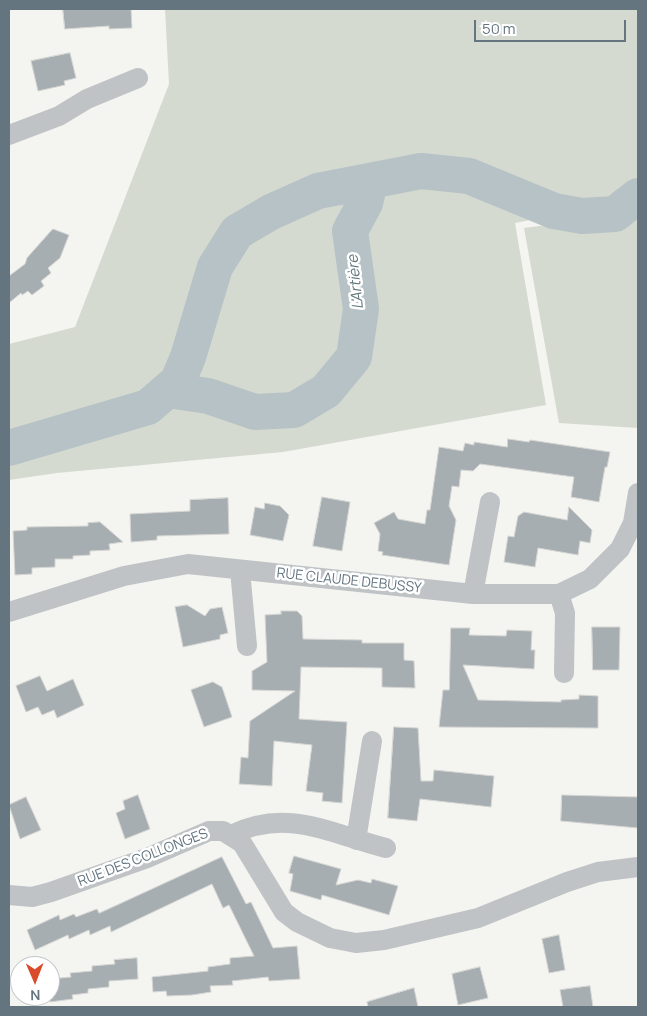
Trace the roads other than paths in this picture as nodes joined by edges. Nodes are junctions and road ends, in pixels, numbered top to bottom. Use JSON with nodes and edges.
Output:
{"nodes":[{"id":1,"x":138,"y":78,"type":"dead end"},
{"id":2,"x":9,"y":135,"type":"edge"},
{"id":3,"x":638,"y":493,"type":"edge"},
{"id":4,"x":490,"y":502,"type":"dead end"},
{"id":5,"x":636,"y":523,"type":"edge"},
{"id":6,"x":240,"y":570,"type":"junction"},
{"id":7,"x":473,"y":594,"type":"junction"},
{"id":8,"x":559,"y":594,"type":"junction"},
{"id":9,"x":9,"y":612,"type":"edge"},
{"id":10,"x":246,"y":646,"type":"dead end"},
{"id":11,"x":564,"y":673,"type":"dead end"},
{"id":12,"x":372,"y":741,"type":"dead end"},
{"id":13,"x":231,"y":835,"type":"junction"},
{"id":14,"x":356,"y":840,"type":"junction"},
{"id":15,"x":386,"y":848,"type":"dead end"},
{"id":16,"x":638,"y":867,"type":"edge"},
{"id":17,"x":9,"y":895,"type":"edge"}],
"edges":[{"from":1,"to":2,"type":"street"},
{"from":3,"to":5,"type":"street","name":"RUE CLAUDE DEBUSSY"},
{"from":4,"to":7,"type":"street"},
{"from":5,"to":8,"type":"street","name":"RUE CLAUDE DEBUSSY"},
{"from":6,"to":7,"type":"street","name":"RUE CLAUDE DEBUSSY"},
{"from":6,"to":9,"type":"street","name":"RUE CLAUDE DEBUSSY"},
{"from":6,"to":10,"type":"street"},
{"from":7,"to":8,"type":"street","name":"RUE CLAUDE DEBUSSY"},
{"from":8,"to":11,"type":"street"},
{"from":12,"to":14,"type":"street"},
{"from":13,"to":14,"type":"street"},
{"from":13,"to":16,"type":"street"},
{"from":13,"to":17,"type":"street","name":"RUE DES COLLONGES"},
{"from":14,"to":15,"type":"street"}]}
